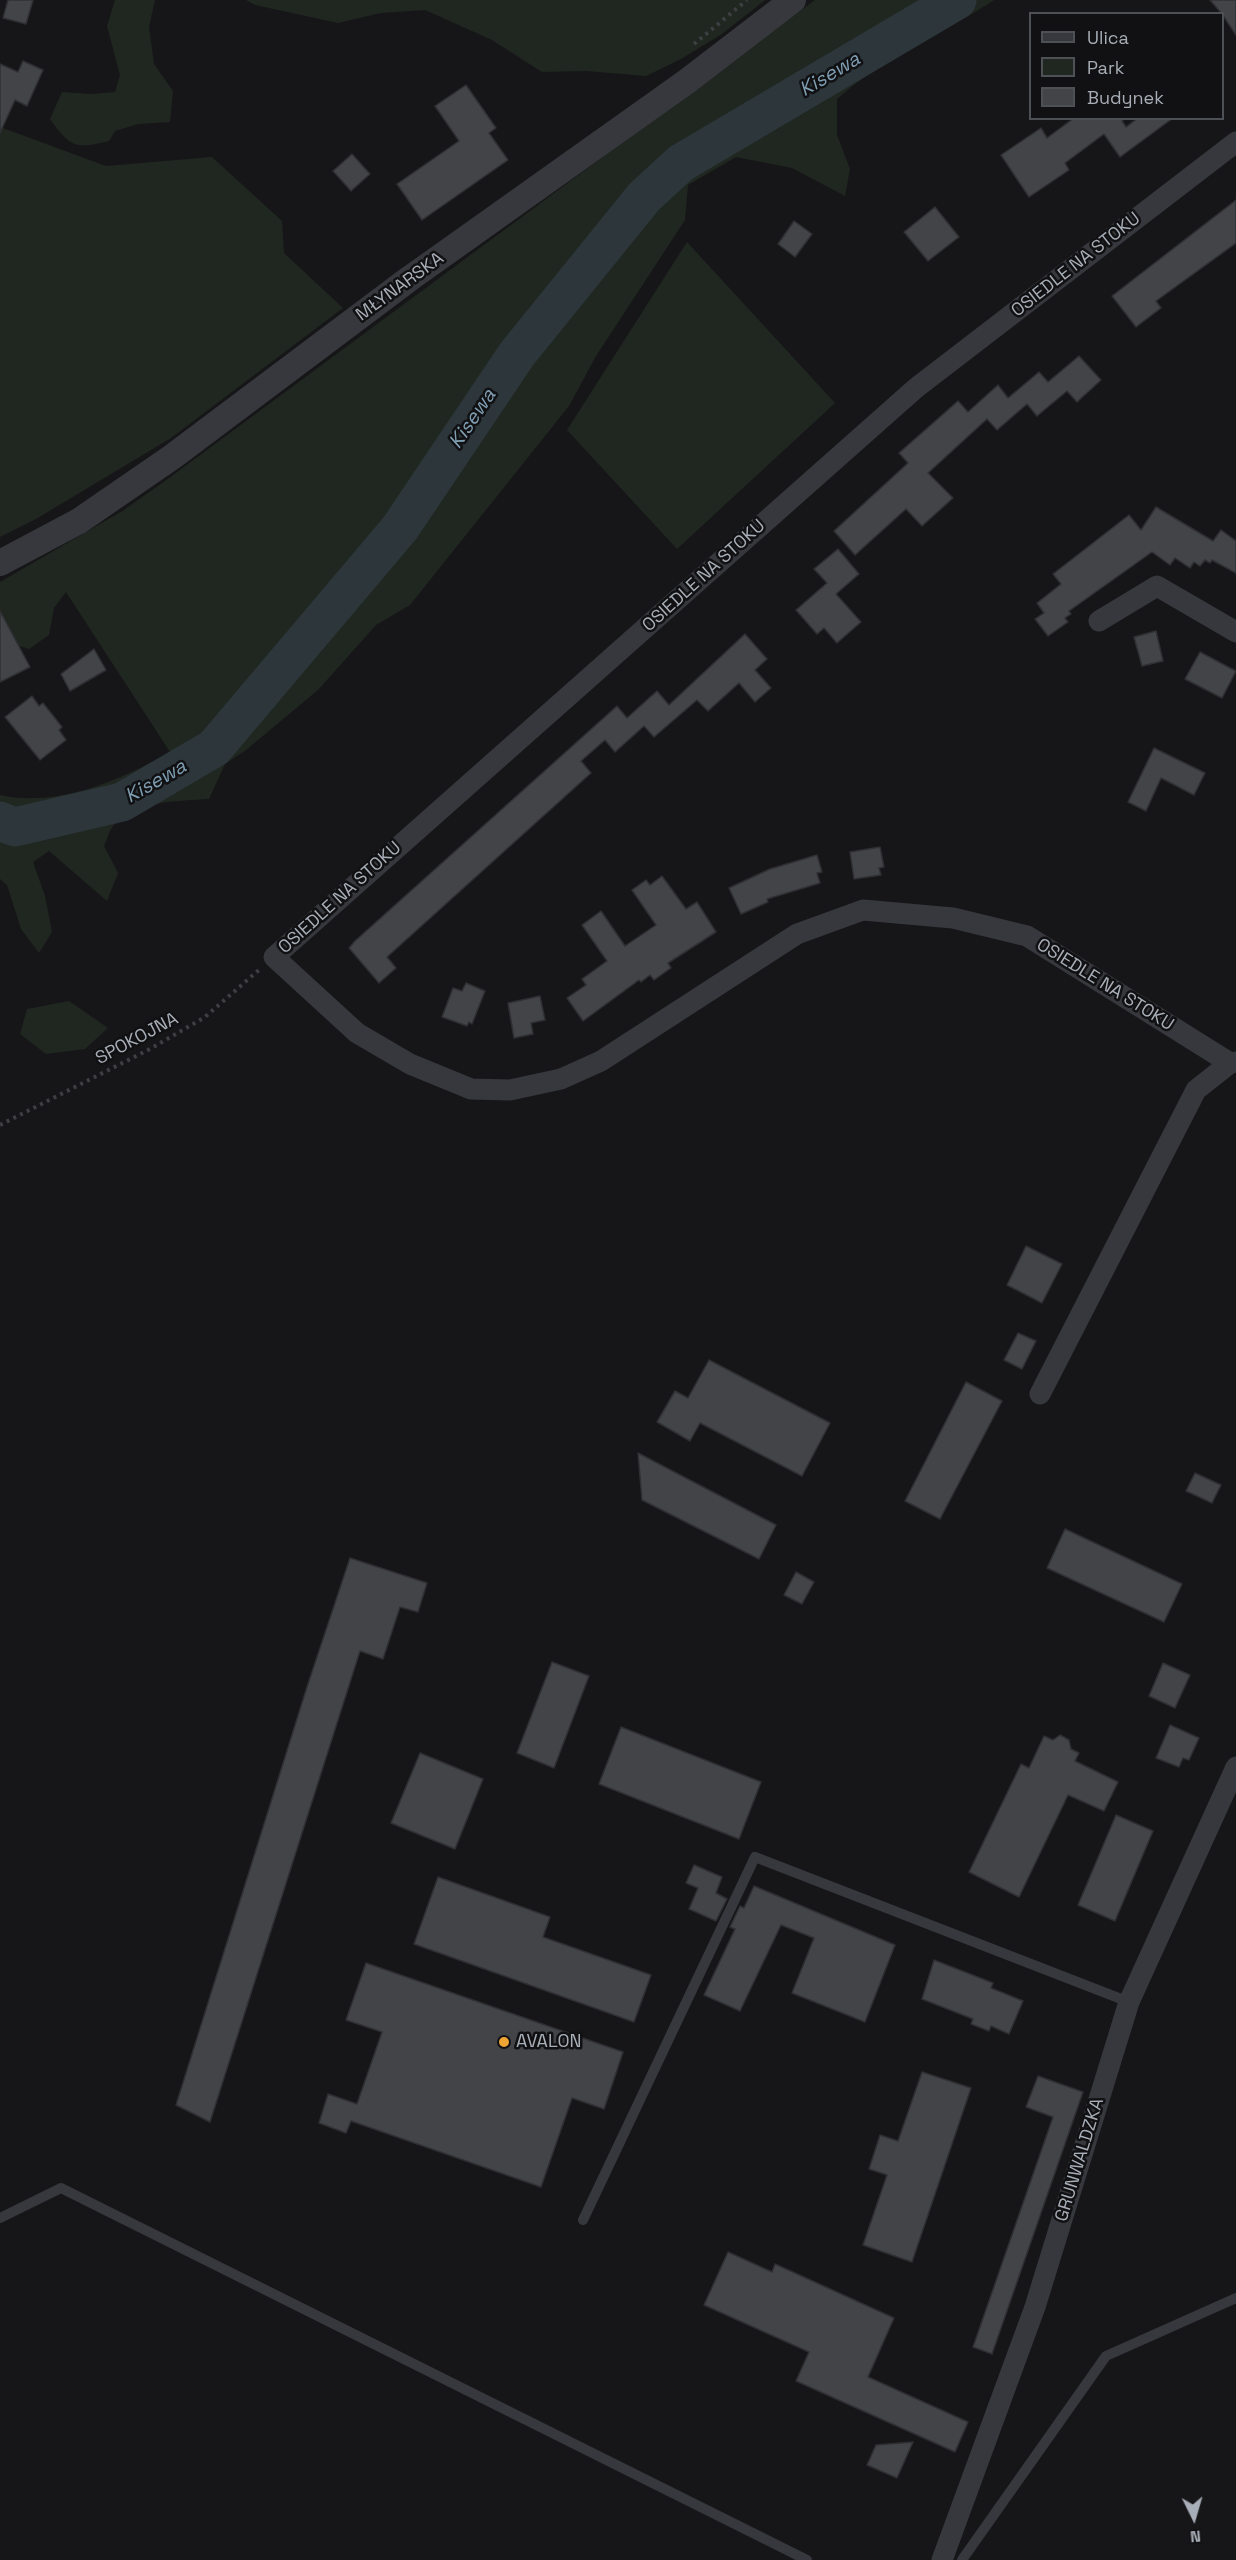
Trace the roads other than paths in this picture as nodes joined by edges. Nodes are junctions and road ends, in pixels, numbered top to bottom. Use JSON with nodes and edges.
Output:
{"nodes":[{"id":1,"x":793,"y":0,"type":"edge"},
{"id":2,"x":1236,"y":141,"type":"edge"},
{"id":3,"x":0,"y":563,"type":"edge"},
{"id":4,"x":1099,"y":621,"type":"dead end"},
{"id":5,"x":1236,"y":632,"type":"edge"},
{"id":6,"x":1233,"y":1062,"type":"edge"},
{"id":7,"x":1040,"y":1394,"type":"dead end"},
{"id":8,"x":1236,"y":1767,"type":"edge"},
{"id":9,"x":1129,"y":2002,"type":"junction"},
{"id":10,"x":0,"y":2218,"type":"edge"},
{"id":11,"x":583,"y":2220,"type":"dead end"},
{"id":12,"x":1236,"y":2298,"type":"edge"},
{"id":13,"x":807,"y":2560,"type":"edge"},
{"id":14,"x":942,"y":2560,"type":"edge"},
{"id":15,"x":962,"y":2560,"type":"edge"}],
"edges":[{"from":1,"to":3,"type":"street","name":"MŁYNARSKA"},
{"from":2,"to":6,"type":"street","name":"OSIEDLE NA STOKU"},
{"from":4,"to":5,"type":"street"},
{"from":6,"to":7,"type":"street"},
{"from":8,"to":9,"type":"street","name":"GRUNWALDZKA"},
{"from":9,"to":11,"type":"lane"},
{"from":9,"to":14,"type":"street","name":"GRUNWALDZKA"},
{"from":10,"to":13,"type":"lane"},
{"from":12,"to":15,"type":"lane"}]}
